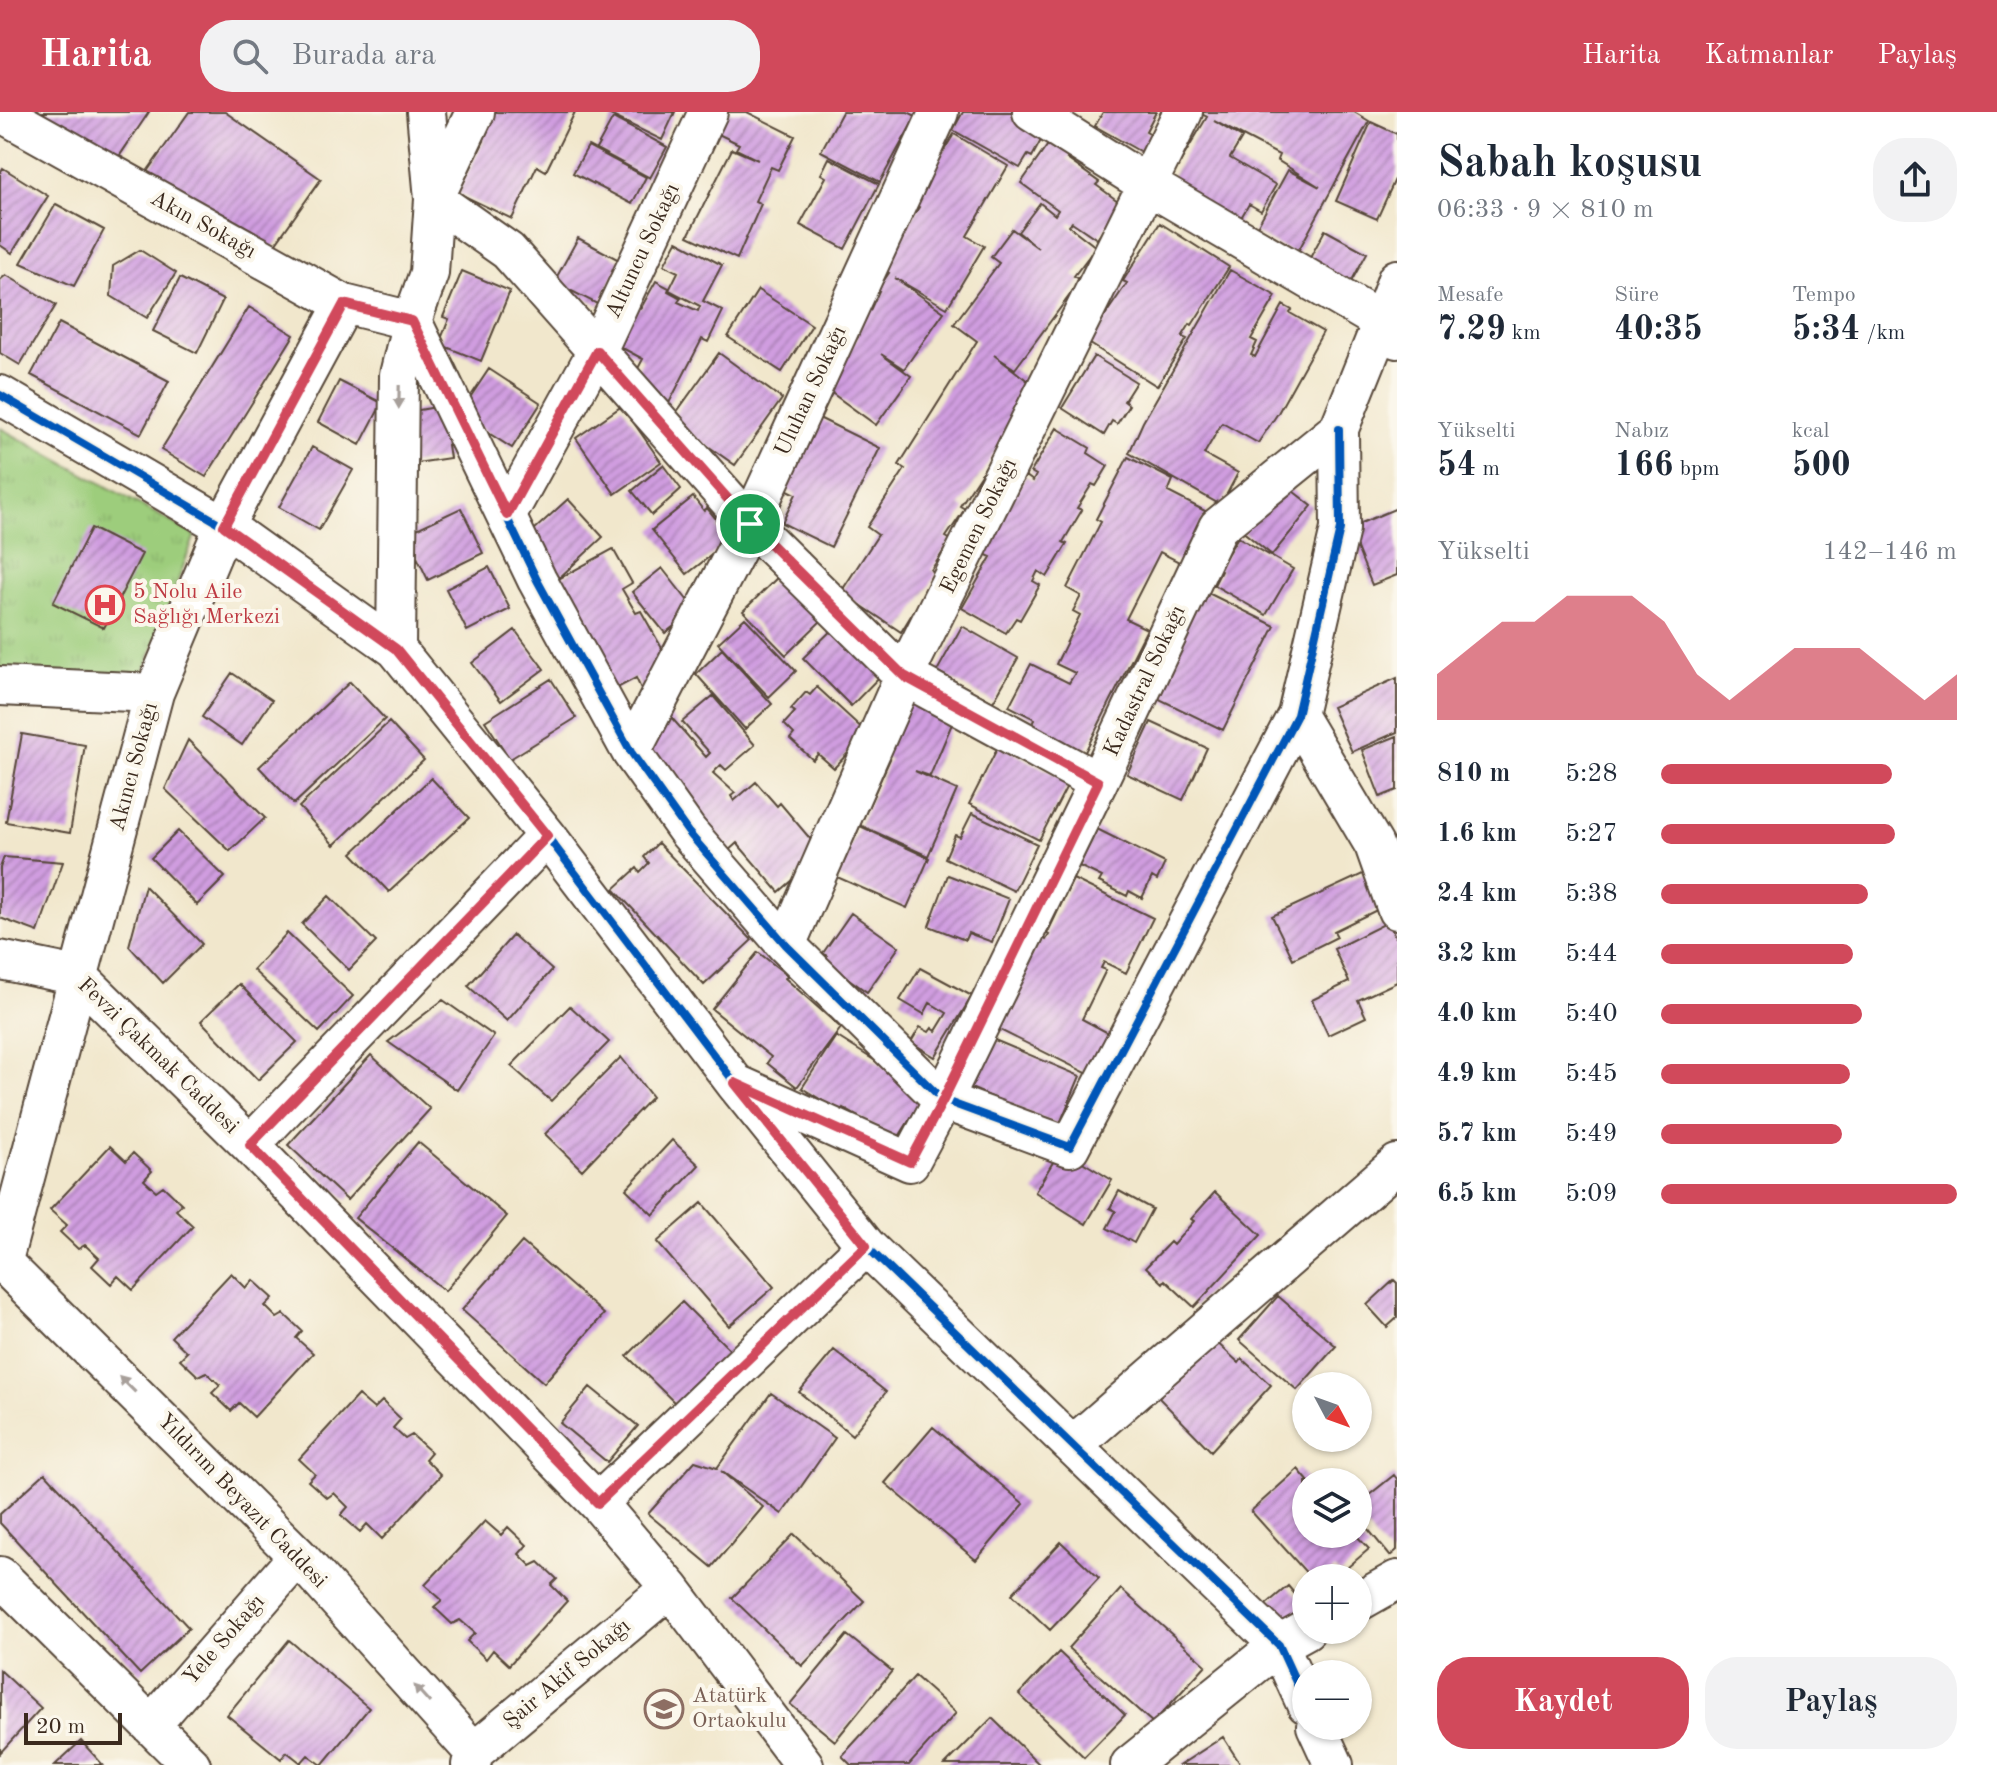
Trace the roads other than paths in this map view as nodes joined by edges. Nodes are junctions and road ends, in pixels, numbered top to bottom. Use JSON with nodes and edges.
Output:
{"nodes":[{"id":1,"x":0,"y":112,"type":"edge"},
{"id":2,"x":426,"y":112,"type":"edge"},
{"id":3,"x":475,"y":112,"type":"edge"},
{"id":4,"x":708,"y":112,"type":"edge"},
{"id":5,"x":939,"y":112,"type":"edge"},
{"id":6,"x":1032,"y":112,"type":"edge"},
{"id":7,"x":1183,"y":112,"type":"edge"},
{"id":8,"x":1148,"y":185,"type":"junction"},
{"id":9,"x":434,"y":199,"type":"junction"},
{"id":10,"x":1397,"y":279,"type":"edge"},
{"id":11,"x":344,"y":304,"type":"junction"},
{"id":12,"x":412,"y":321,"type":"junction"},
{"id":13,"x":1390,"y":330,"type":"edge"},
{"id":14,"x":597,"y":351,"type":"junction"},
{"id":15,"x":0,"y":395,"type":"edge"},
{"id":16,"x":1339,"y":429,"type":"junction"},
{"id":17,"x":507,"y":515,"type":"junction"},
{"id":18,"x":750,"y":524,"type":"junction"},
{"id":19,"x":224,"y":526,"type":"junction"},
{"id":20,"x":396,"y":649,"type":"junction"},
{"id":21,"x":904,"y":676,"type":"junction"},
{"id":22,"x":0,"y":686,"type":"edge"},
{"id":23,"x":154,"y":693,"type":"junction"},
{"id":24,"x":1297,"y":715,"type":"junction"},
{"id":25,"x":631,"y":752,"type":"junction"},
{"id":26,"x":1098,"y":782,"type":"junction"},
{"id":27,"x":547,"y":836,"type":"junction"},
{"id":28,"x":1397,"y":910,"type":"edge"},
{"id":29,"x":786,"y":945,"type":"junction"},
{"id":30,"x":0,"y":960,"type":"edge"},
{"id":31,"x":78,"y":976,"type":"junction"},
{"id":32,"x":735,"y":1083,"type":"junction"},
{"id":33,"x":943,"y":1100,"type":"junction"},
{"id":34,"x":250,"y":1145,"type":"junction"},
{"id":35,"x":1397,"y":1164,"type":"edge"},
{"id":36,"x":866,"y":1246,"type":"junction"},
{"id":37,"x":2,"y":1260,"type":"edge"},
{"id":38,"x":1074,"y":1444,"type":"junction"},
{"id":39,"x":598,"y":1503,"type":"junction"},
{"id":40,"x":298,"y":1556,"type":"junction"},
{"id":41,"x":0,"y":1576,"type":"edge"},
{"id":42,"x":1397,"y":1580,"type":"edge"},
{"id":43,"x":670,"y":1588,"type":"junction"},
{"id":44,"x":1372,"y":1594,"type":"edge"},
{"id":45,"x":1292,"y":1636,"type":"edge"},
{"id":46,"x":1292,"y":1638,"type":"edge"},
{"id":47,"x":151,"y":1725,"type":"junction"},
{"id":48,"x":1322,"y":1740,"type":"edge"},
{"id":49,"x":473,"y":1758,"type":"edge"},
{"id":50,"x":191,"y":1765,"type":"edge"},
{"id":51,"x":804,"y":1765,"type":"edge"},
{"id":52,"x":1130,"y":1765,"type":"edge"},
{"id":53,"x":1334,"y":1765,"type":"edge"}],
"edges":[{"from":1,"to":11,"type":"street","name":"Akın Sokağı"},
{"from":2,"to":9,"type":"street"},
{"from":3,"to":9,"type":"street"},
{"from":4,"to":14,"type":"street","name":"Altuncu Sokağı"},
{"from":5,"to":18,"type":"street","name":"Uluhan Sokağı"},
{"from":6,"to":8,"type":"street"},
{"from":7,"to":8,"type":"street","name":"Egemen Sokağı"},
{"from":8,"to":13,"type":"street"},
{"from":8,"to":21,"type":"street","name":"Egemen Sokağı"},
{"from":9,"to":12,"type":"street"},
{"from":9,"to":14,"type":"street"},
{"from":10,"to":13,"type":"street","name":"Kadastral Sokağı"},
{"from":11,"to":12,"type":"street","name":"Akın Sokağı"},
{"from":11,"to":19,"type":"street","name":"Akıncı Sokağı"},
{"from":12,"to":17,"type":"street"},
{"from":12,"to":20,"type":"street","one_way":true},
{"from":13,"to":16,"type":"street","name":"Kadastral Sokağı"},
{"from":14,"to":17,"type":"street","name":"Altuncu Sokağı"},
{"from":14,"to":18,"type":"street"},
{"from":15,"to":19,"type":"street"},
{"from":16,"to":24,"type":"street"},
{"from":16,"to":26,"type":"street","name":"Kadastral Sokağı"},
{"from":17,"to":25,"type":"street"},
{"from":18,"to":21,"type":"street"},
{"from":18,"to":25,"type":"street","name":"Uluhan Sokağı"},
{"from":19,"to":20,"type":"street"},
{"from":19,"to":23,"type":"street","name":"Akıncı Sokağı"},
{"from":20,"to":27,"type":"street"},
{"from":21,"to":26,"type":"street"},
{"from":21,"to":29,"type":"street","name":"Egemen Sokağı"},
{"from":22,"to":23,"type":"street"},
{"from":23,"to":31,"type":"street","name":"Akıncı Sokağı"},
{"from":24,"to":28,"type":"street"},
{"from":24,"to":33,"type":"street"},
{"from":25,"to":29,"type":"street"},
{"from":26,"to":33,"type":"street","name":"Kadastral Sokağı"},
{"from":27,"to":32,"type":"street"},
{"from":27,"to":34,"type":"street"},
{"from":29,"to":33,"type":"street"},
{"from":30,"to":31,"type":"street","name":"Fevzi Çakmak Caddesi"},
{"from":31,"to":34,"type":"street","name":"Fevzi Çakmak Caddesi"},
{"from":31,"to":37,"type":"street","name":"Akıncı Sokağı"},
{"from":32,"to":33,"type":"street","name":"Kadastral Sokağı"},
{"from":32,"to":36,"type":"street"},
{"from":34,"to":39,"type":"street","name":"Fevzi Çakmak Caddesi"},
{"from":35,"to":38,"type":"street"},
{"from":36,"to":38,"type":"street"},
{"from":36,"to":39,"type":"street"},
{"from":40,"to":37,"type":"street","name":"Yıldırım Beyazıt Caddesi","one_way":true},
{"from":38,"to":45,"type":"street"},
{"from":39,"to":43,"type":"street","name":"Fevzi Çakmak Caddesi"},
{"from":40,"to":47,"type":"street","name":"Yele Sokağı"},
{"from":49,"to":40,"type":"street","name":"Yıldırım Beyazıt Caddesi","one_way":true},
{"from":41,"to":47,"type":"street"},
{"from":42,"to":44,"type":"street"},
{"from":43,"to":49,"type":"street","name":"Şair Akif Sokağı"},
{"from":43,"to":51,"type":"street","name":"Fevzi Çakmak Caddesi"},
{"from":46,"to":52,"type":"street"},
{"from":47,"to":50,"type":"street"},
{"from":48,"to":53,"type":"street"}]}
